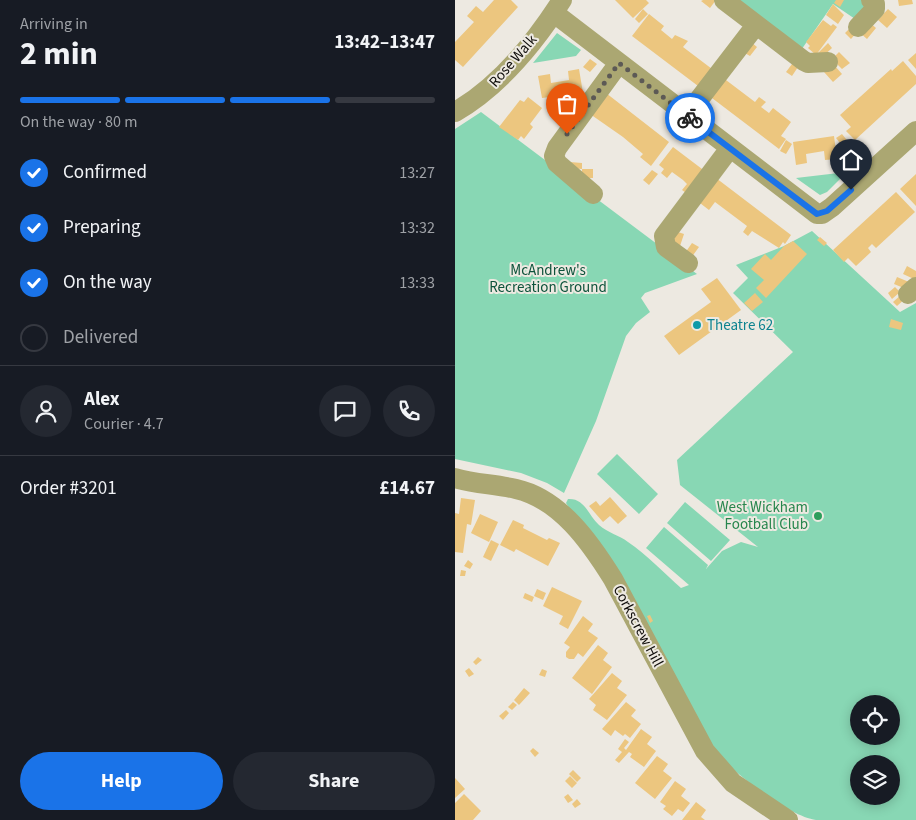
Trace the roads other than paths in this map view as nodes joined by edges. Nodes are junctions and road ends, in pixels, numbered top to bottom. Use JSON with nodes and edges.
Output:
{"nodes":[{"id":1,"x":724,"y":0,"type":"edge"},
{"id":2,"x":871,"y":0,"type":"edge"},
{"id":3,"x":558,"y":6,"type":"edge"},
{"id":4,"x":756,"y":26,"type":"junction"},
{"id":5,"x":858,"y":26,"type":"dead end"},
{"id":6,"x":828,"y":62,"type":"dead end"},
{"id":7,"x":619,"y":63,"type":"junction"},
{"id":8,"x":455,"y":112,"type":"edge"},
{"id":9,"x":687,"y":115,"type":"junction"},
{"id":10,"x":916,"y":131,"type":"edge"},
{"id":11,"x":730,"y":148,"type":"junction"},
{"id":12,"x":593,"y":194,"type":"dead end"},
{"id":13,"x":687,"y":263,"type":"dead end"},
{"id":14,"x":455,"y":478,"type":"edge"},
{"id":15,"x":788,"y":820,"type":"edge"}],
"edges":[{"from":1,"to":4,"type":"street"},
{"from":2,"to":5,"type":"street"},
{"from":3,"to":7,"type":"street"},
{"from":3,"to":8,"type":"street","name":"Rose Walk"},
{"from":4,"to":6,"type":"street"},
{"from":4,"to":9,"type":"street"},
{"from":7,"to":9,"type":"street"},
{"from":7,"to":12,"type":"street"},
{"from":9,"to":11,"type":"street"},
{"from":10,"to":11,"type":"street"},
{"from":11,"to":13,"type":"street"},
{"from":14,"to":15,"type":"street","name":"Corkscrew Hill"}]}
